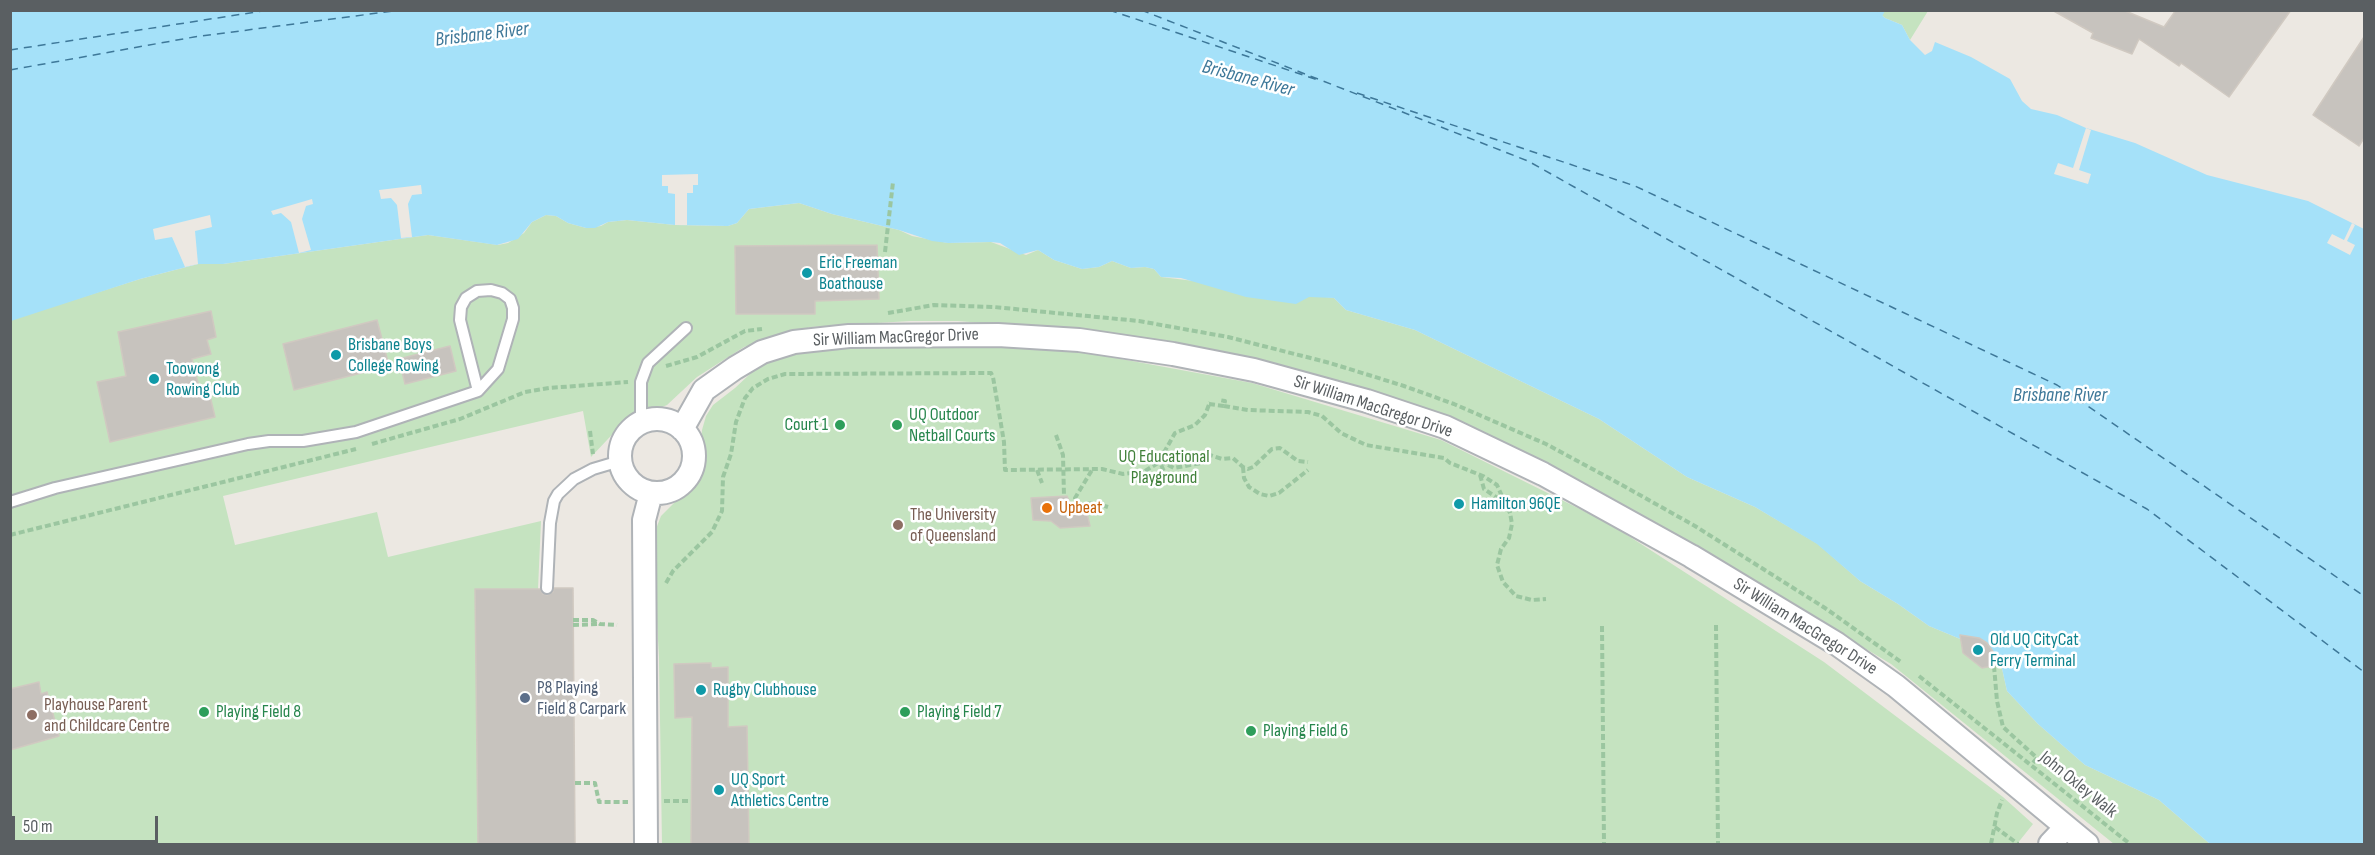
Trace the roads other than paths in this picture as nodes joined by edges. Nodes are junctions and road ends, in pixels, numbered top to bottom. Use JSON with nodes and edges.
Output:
{"nodes":[{"id":1,"x":686,"y":328,"type":"dead end"},
{"id":2,"x":478,"y":391,"type":"junction"},
{"id":3,"x":641,"y":423,"type":"junction"},
{"id":4,"x":682,"y":429,"type":"junction"},
{"id":5,"x":620,"y":461,"type":"junction"},
{"id":6,"x":651,"y":493,"type":"junction"},
{"id":7,"x":10,"y":502,"type":"edge"},
{"id":8,"x":547,"y":588,"type":"dead end"},
{"id":9,"x":2066,"y":826,"type":"junction"},
{"id":10,"x":646,"y":844,"type":"edge"},
{"id":11,"x":2050,"y":844,"type":"edge"},
{"id":12,"x":2087,"y":844,"type":"edge"}],
"edges":[{"from":1,"to":3,"type":"lane"},
{"from":2,"to":2,"type":"lane"},
{"from":2,"to":7,"type":"lane"},
{"from":3,"to":4,"type":"street"},
{"from":3,"to":5,"type":"street"},
{"from":4,"to":6,"type":"street"},
{"from":4,"to":9,"type":"street","name":"Sir William MacGregor Drive"},
{"from":5,"to":6,"type":"street"},
{"from":5,"to":8,"type":"lane"},
{"from":6,"to":10,"type":"street"},
{"from":9,"to":11,"type":"street"},
{"from":9,"to":12,"type":"street","name":"Sir William MacGregor Drive"}]}
